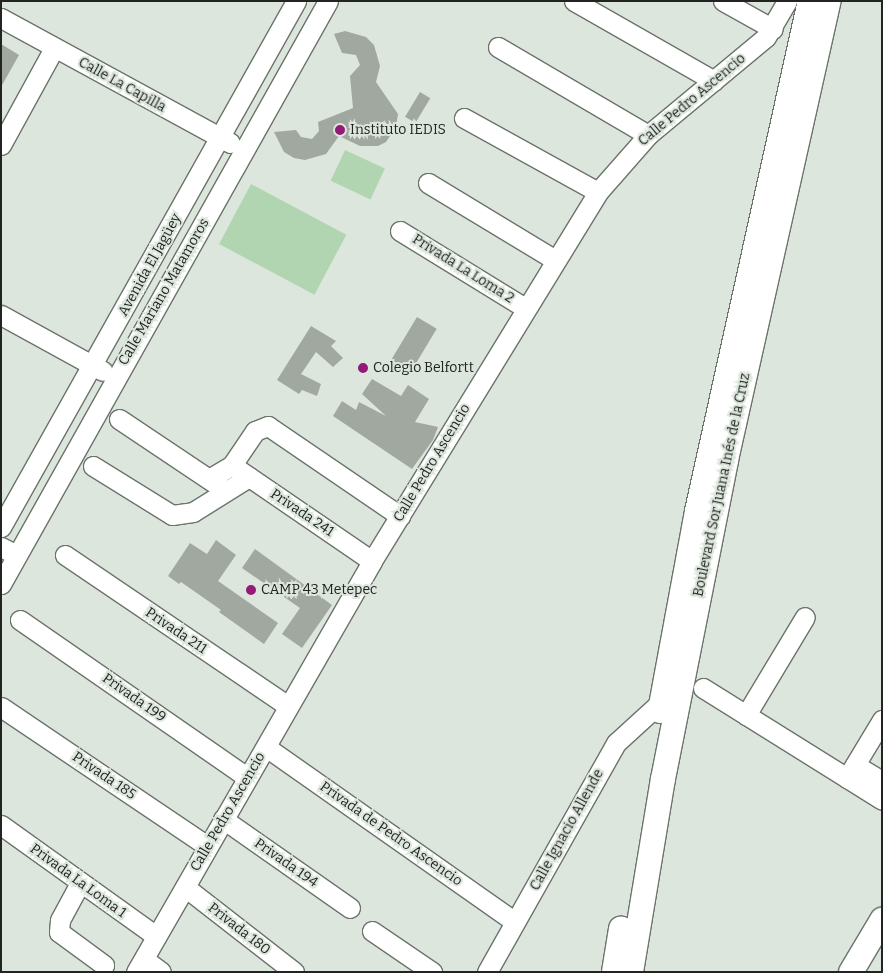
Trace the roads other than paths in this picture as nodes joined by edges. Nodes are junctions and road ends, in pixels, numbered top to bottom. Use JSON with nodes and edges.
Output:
{"nodes":[{"id":1,"x":296,"y":1,"type":"edge"},
{"id":2,"x":574,"y":1,"type":"edge"},
{"id":3,"x":723,"y":1,"type":"edge"},
{"id":4,"x":787,"y":1,"type":"edge"},
{"id":5,"x":810,"y":1,"type":"edge"},
{"id":6,"x":829,"y":1,"type":"edge"},
{"id":7,"x":324,"y":3,"type":"edge"},
{"id":8,"x":1,"y":18,"type":"edge"},
{"id":9,"x":773,"y":29,"type":"junction"},
{"id":10,"x":498,"y":47,"type":"dead end"},
{"id":11,"x":54,"y":48,"type":"junction"},
{"id":12,"x":714,"y":81,"type":"junction"},
{"id":13,"x":464,"y":118,"type":"dead end"},
{"id":14,"x":648,"y":135,"type":"junction"},
{"id":15,"x":220,"y":138,"type":"junction"},
{"id":16,"x":1,"y":145,"type":"edge"},
{"id":17,"x":244,"y":151,"type":"junction"},
{"id":18,"x":428,"y":183,"type":"dead end"},
{"id":19,"x":598,"y":192,"type":"junction"},
{"id":20,"x":400,"y":231,"type":"dead end"},
{"id":21,"x":555,"y":260,"type":"junction"},
{"id":22,"x":525,"y":308,"type":"junction"},
{"id":23,"x":1,"y":315,"type":"edge"},
{"id":24,"x":93,"y":366,"type":"junction"},
{"id":25,"x":116,"y":378,"type":"junction"},
{"id":26,"x":119,"y":418,"type":"dead end"},
{"id":27,"x":232,"y":465,"type":"junction"},
{"id":28,"x":92,"y":466,"type":"dead end"},
{"id":29,"x":249,"y":477,"type":"junction"},
{"id":30,"x":209,"y":479,"type":"junction"},
{"id":31,"x":226,"y":491,"type":"junction"},
{"id":32,"x":400,"y":516,"type":"junction"},
{"id":33,"x":1,"y":527,"type":"edge"},
{"id":34,"x":9,"y":551,"type":"edge"},
{"id":35,"x":65,"y":555,"type":"dead end"},
{"id":36,"x":372,"y":561,"type":"junction"},
{"id":37,"x":1,"y":584,"type":"edge"},
{"id":38,"x":805,"y":616,"type":"dead end"},
{"id":39,"x":20,"y":620,"type":"dead end"},
{"id":40,"x":703,"y":688,"type":"dead end"},
{"id":41,"x":662,"y":701,"type":"junction"},
{"id":42,"x":288,"y":706,"type":"junction"},
{"id":43,"x":1,"y":707,"type":"edge"},
{"id":44,"x":746,"y":715,"type":"junction"},
{"id":45,"x":882,"y":720,"type":"edge"},
{"id":46,"x":266,"y":747,"type":"junction"},
{"id":47,"x":851,"y":771,"type":"junction"},
{"id":48,"x":247,"y":777,"type":"junction"},
{"id":49,"x":882,"y":781,"type":"edge"},
{"id":50,"x":882,"y":800,"type":"edge"},
{"id":51,"x":223,"y":818,"type":"junction"},
{"id":52,"x":1,"y":825,"type":"edge"},
{"id":53,"x":207,"y":846,"type":"junction"},
{"id":54,"x":80,"y":883,"type":"junction"},
{"id":55,"x":184,"y":887,"type":"junction"},
{"id":56,"x":350,"y":908,"type":"dead end"},
{"id":57,"x":882,"y":920,"type":"edge"},
{"id":58,"x":515,"y":922,"type":"junction"},
{"id":59,"x":372,"y":931,"type":"dead end"},
{"id":60,"x":156,"y":936,"type":"junction"},
{"id":61,"x":104,"y":965,"type":"dead end"},
{"id":62,"x":140,"y":965,"type":"edge"},
{"id":63,"x":161,"y":972,"type":"edge"},
{"id":64,"x":294,"y":972,"type":"edge"},
{"id":65,"x":432,"y":972,"type":"edge"},
{"id":66,"x":486,"y":972,"type":"edge"},
{"id":67,"x":614,"y":972,"type":"edge"},
{"id":68,"x":631,"y":972,"type":"edge"},
{"id":69,"x":851,"y":972,"type":"edge"}],
"edges":[{"from":1,"to":15,"type":"street","name":"Avenida El Jagüey"},
{"from":2,"to":12,"type":"street"},
{"from":3,"to":9,"type":"street"},
{"from":4,"to":9,"type":"street","name":"Calle Pedro Ascencio"},
{"from":5,"to":41,"type":"main road","name":"Boulevard Sor Juana Inés de la Cruz"},
{"from":6,"to":68,"type":"main road","name":"Boulevard Sor Juana Inés de la Cruz"},
{"from":7,"to":17,"type":"street","name":"Calle Mariano Matamoros"},
{"from":8,"to":11,"type":"street","name":"Calle La Capilla"},
{"from":9,"to":12,"type":"street","name":"Calle Pedro Ascencio"},
{"from":10,"to":14,"type":"street"},
{"from":11,"to":15,"type":"street","name":"Calle La Capilla"},
{"from":11,"to":16,"type":"street"},
{"from":12,"to":14,"type":"street","name":"Calle Pedro Ascencio"},
{"from":13,"to":19,"type":"street"},
{"from":14,"to":19,"type":"street","name":"Calle Pedro Ascencio"},
{"from":15,"to":17,"type":"street","name":"Calle La Capilla"},
{"from":15,"to":24,"type":"street","name":"Avenida El Jagüey"},
{"from":17,"to":25,"type":"street","name":"Calle Mariano Matamoros"},
{"from":18,"to":21,"type":"street"},
{"from":19,"to":21,"type":"street","name":"Calle Pedro Ascencio"},
{"from":20,"to":22,"type":"street","name":"Privada La Loma 2"},
{"from":21,"to":22,"type":"street","name":"Calle Pedro Ascencio"},
{"from":22,"to":32,"type":"street","name":"Calle Pedro Ascencio"},
{"from":23,"to":24,"type":"street"},
{"from":24,"to":25,"type":"street"},
{"from":24,"to":33,"type":"street","name":"Avenida El Jagüey"},
{"from":25,"to":34,"type":"street","name":"Calle Mariano Matamoros"},
{"from":26,"to":30,"type":"street"},
{"from":27,"to":29,"type":"street","name":"Privada 241"},
{"from":27,"to":30,"type":"street"},
{"from":27,"to":32,"type":"street"},
{"from":28,"to":31,"type":"street"},
{"from":29,"to":31,"type":"street"},
{"from":29,"to":36,"type":"street","name":"Privada 241"},
{"from":30,"to":31,"type":"street"},
{"from":32,"to":36,"type":"street","name":"Calle Pedro Ascencio"},
{"from":34,"to":37,"type":"street","name":"Calle Mariano Matamoros"},
{"from":35,"to":42,"type":"street","name":"Privada 211"},
{"from":36,"to":42,"type":"street","name":"Calle Pedro Ascencio"},
{"from":38,"to":44,"type":"street"},
{"from":39,"to":48,"type":"street","name":"Privada 199"},
{"from":40,"to":44,"type":"street"},
{"from":41,"to":58,"type":"street","name":"Calle Ignacio Allende"},
{"from":41,"to":67,"type":"main road","name":"Boulevard Sor Juana Inés de la Cruz"},
{"from":42,"to":46,"type":"street","name":"Calle Pedro Ascencio"},
{"from":43,"to":53,"type":"street","name":"Privada 185"},
{"from":44,"to":47,"type":"street"},
{"from":45,"to":47,"type":"street"},
{"from":46,"to":48,"type":"street","name":"Calle Pedro Ascencio"},
{"from":46,"to":58,"type":"street","name":"Privada de Pedro Ascencio"},
{"from":47,"to":49,"type":"street"},
{"from":47,"to":50,"type":"street"},
{"from":48,"to":51,"type":"street","name":"Calle Pedro Ascencio"},
{"from":51,"to":53,"type":"street","name":"Calle Pedro Ascencio"},
{"from":51,"to":56,"type":"street","name":"Privada 194"},
{"from":52,"to":54,"type":"street","name":"Privada La Loma 1"},
{"from":53,"to":55,"type":"street","name":"Calle Pedro Ascencio"},
{"from":54,"to":60,"type":"street","name":"Privada La Loma 1"},
{"from":54,"to":61,"type":"street"},
{"from":55,"to":60,"type":"street","name":"Calle Pedro Ascencio"},
{"from":55,"to":64,"type":"street","name":"Privada 180"},
{"from":57,"to":69,"type":"main road"},
{"from":58,"to":66,"type":"street","name":"Calle Ignacio Allende"},
{"from":59,"to":65,"type":"street"},
{"from":60,"to":62,"type":"street","name":"Calle Pedro Ascencio"},
{"from":62,"to":63,"type":"street"}]}
